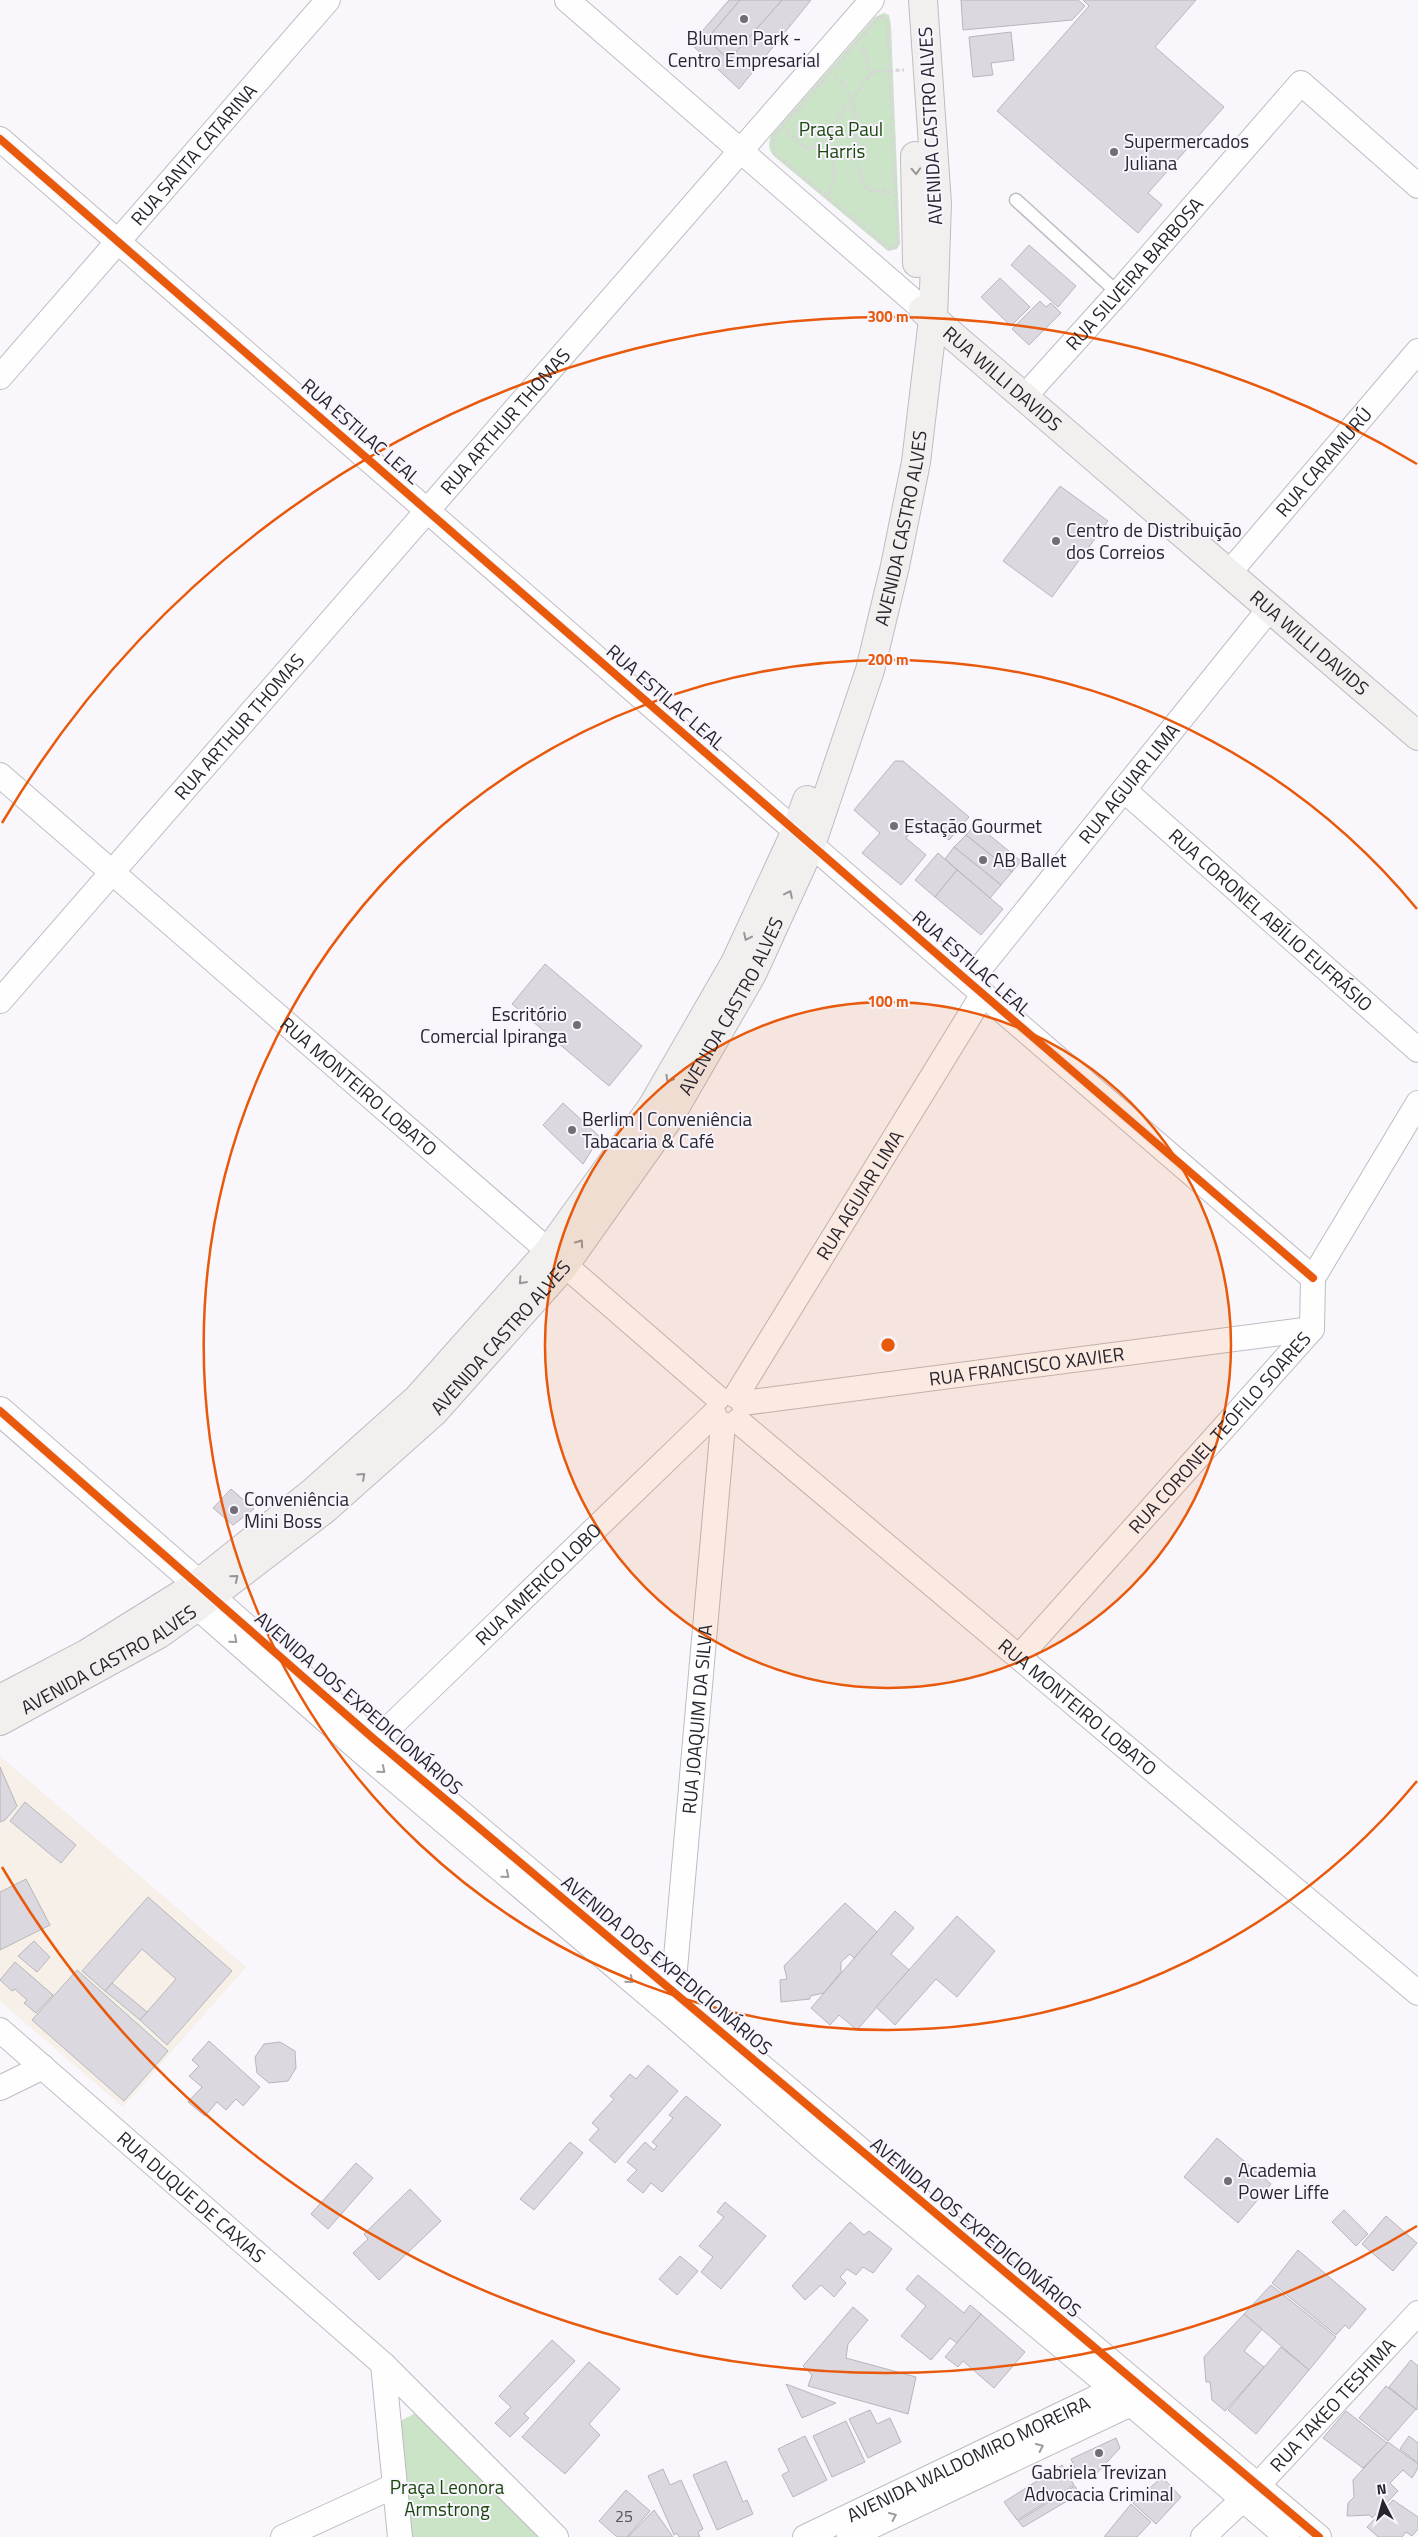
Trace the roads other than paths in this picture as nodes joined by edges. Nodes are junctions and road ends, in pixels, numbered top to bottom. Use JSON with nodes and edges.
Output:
{"nodes":[{"id":1,"x":328,"y":0,"type":"edge"},
{"id":2,"x":567,"y":0,"type":"edge"},
{"id":3,"x":872,"y":0,"type":"edge"},
{"id":4,"x":904,"y":0,"type":"edge"},
{"id":5,"x":923,"y":0,"type":"edge"},
{"id":6,"x":923,"y":128,"type":"junction"},
{"id":7,"x":0,"y":139,"type":"edge"},
{"id":8,"x":740,"y":149,"type":"junction"},
{"id":9,"x":1418,"y":186,"type":"edge"},
{"id":10,"x":1016,"y":200,"type":"dead end"},
{"id":11,"x":119,"y":242,"type":"junction"},
{"id":12,"x":1118,"y":293,"type":"junction"},
{"id":13,"x":925,"y":312,"type":"junction"},
{"id":14,"x":1418,"y":351,"type":"edge"},
{"id":15,"x":0,"y":377,"type":"edge"},
{"id":16,"x":1025,"y":396,"type":"junction"},
{"id":17,"x":427,"y":511,"type":"junction"},
{"id":18,"x":1229,"y":573,"type":"junction"},
{"id":19,"x":1270,"y":608,"type":"junction"},
{"id":20,"x":1418,"y":736,"type":"edge"},
{"id":21,"x":0,"y":774,"type":"edge"},
{"id":22,"x":1124,"y":790,"type":"junction"},
{"id":23,"x":803,"y":838,"type":"junction"},
{"id":24,"x":111,"y":873,"type":"junction"},
{"id":25,"x":976,"y":988,"type":"junction"},
{"id":26,"x":0,"y":1001,"type":"edge"},
{"id":27,"x":1418,"y":1050,"type":"edge"},
{"id":28,"x":1418,"y":1103,"type":"edge"},
{"id":29,"x":556,"y":1259,"type":"junction"},
{"id":30,"x":1313,"y":1278,"type":"junction"},
{"id":31,"x":1312,"y":1328,"type":"junction"},
{"id":32,"x":729,"y":1409,"type":"junction"},
{"id":33,"x":0,"y":1411,"type":"edge"},
{"id":34,"x":17,"y":1441,"type":"edge"},
{"id":35,"x":197,"y":1596,"type":"junction"},
{"id":36,"x":1019,"y":1657,"type":"junction"},
{"id":37,"x":0,"y":1699,"type":"edge"},
{"id":38,"x":0,"y":1721,"type":"edge"},
{"id":39,"x":369,"y":1747,"type":"junction"},
{"id":40,"x":1418,"y":1993,"type":"edge"},
{"id":41,"x":672,"y":2003,"type":"junction"},
{"id":42,"x":0,"y":2030,"type":"edge"},
{"id":43,"x":43,"y":2067,"type":"junction"},
{"id":44,"x":0,"y":2088,"type":"edge"},
{"id":45,"x":1415,"y":2323,"type":"edge"},
{"id":46,"x":383,"y":2364,"type":"junction"},
{"id":47,"x":1129,"y":2389,"type":"junction"},
{"id":48,"x":394,"y":2486,"type":"junction"},
{"id":49,"x":1250,"y":2492,"type":"junction"},
{"id":50,"x":283,"y":2537,"type":"edge"},
{"id":51,"x":400,"y":2537,"type":"edge"},
{"id":52,"x":556,"y":2537,"type":"edge"},
{"id":53,"x":805,"y":2537,"type":"edge"},
{"id":54,"x":849,"y":2537,"type":"edge"},
{"id":55,"x":1203,"y":2537,"type":"edge"},
{"id":56,"x":1287,"y":2537,"type":"edge"},
{"id":57,"x":1319,"y":2537,"type":"edge"}],
"edges":[{"from":1,"to":11,"type":"street","name":"RUA SANTA CATARINA"},
{"from":2,"to":8,"type":"street","name":"RUA WILLI DAVIDS"},
{"from":3,"to":8,"type":"street","name":"RUA ARTHUR THOMAS"},
{"from":4,"to":6,"type":"main road","name":"AVENIDA CASTRO ALVES"},
{"from":5,"to":6,"type":"main road","name":"AVENIDA CASTRO ALVES"},
{"from":6,"to":13,"type":"main road","name":"AVENIDA CASTRO ALVES"},
{"from":6,"to":13,"type":"main road","name":"AVENIDA CASTRO ALVES","one_way":true},
{"from":7,"to":11,"type":"street","name":"RUA ESTILAC LEAL"},
{"from":8,"to":13,"type":"street","name":"RUA WILLI DAVIDS"},
{"from":8,"to":17,"type":"street","name":"RUA ARTHUR THOMAS"},
{"from":9,"to":12,"type":"street","name":"RUA SILVEIRA BARBOSA"},
{"from":10,"to":12,"type":"lane"},
{"from":11,"to":15,"type":"street","name":"RUA SANTA CATARINA"},
{"from":11,"to":17,"type":"street","name":"RUA ESTILAC LEAL"},
{"from":12,"to":16,"type":"street","name":"RUA SILVEIRA BARBOSA"},
{"from":13,"to":16,"type":"main road","name":"RUA WILLI DAVIDS"},
{"from":13,"to":23,"type":"main road","name":"AVENIDA CASTRO ALVES"},
{"from":14,"to":18,"type":"street","name":"RUA CARAMURÚ"},
{"from":16,"to":18,"type":"main road","name":"RUA WILLI DAVIDS"},
{"from":17,"to":23,"type":"street","name":"RUA ESTILAC LEAL"},
{"from":17,"to":24,"type":"street","name":"RUA ARTHUR THOMAS"},
{"from":18,"to":19,"type":"main road","name":"RUA WILLI DAVIDS"},
{"from":19,"to":20,"type":"main road","name":"RUA WILLI DAVIDS"},
{"from":19,"to":22,"type":"street","name":"RUA AGUIAR LIMA"},
{"from":21,"to":24,"type":"street","name":"RUA MONTEIRO LOBATO"},
{"from":22,"to":25,"type":"street","name":"RUA AGUIAR LIMA"},
{"from":22,"to":27,"type":"street","name":"RUA CORONEL ABÍLIO EUFRÁSIO"},
{"from":23,"to":25,"type":"street","name":"RUA ESTILAC LEAL"},
{"from":23,"to":29,"type":"main road","name":"AVENIDA CASTRO ALVES"},
{"from":24,"to":26,"type":"street","name":"RUA ARTHUR THOMAS"},
{"from":24,"to":29,"type":"street","name":"RUA MONTEIRO LOBATO"},
{"from":25,"to":30,"type":"street","name":"RUA ESTILAC LEAL"},
{"from":25,"to":32,"type":"street","name":"RUA AGUIAR LIMA"},
{"from":28,"to":30,"type":"street","name":"RUA CORONEL TEÓFILO SOARES"},
{"from":29,"to":32,"type":"street","name":"RUA MONTEIRO LOBATO"},
{"from":29,"to":35,"type":"main road","name":"AVENIDA CASTRO ALVES"},
{"from":30,"to":31,"type":"street","name":"RUA CORONEL TEÓFILO SOARES"},
{"from":31,"to":32,"type":"street","name":"RUA FRANCISCO XAVIER"},
{"from":31,"to":36,"type":"street","name":"RUA CORONEL TEÓFILO SOARES"},
{"from":32,"to":36,"type":"street","name":"RUA MONTEIRO LOBATO"},
{"from":32,"to":39,"type":"street","name":"RUA AMERICO LOBO"},
{"from":32,"to":41,"type":"street","name":"RUA JOAQUIM DA SILVA"},
{"from":33,"to":34,"type":"street","name":"AVENIDA DOS EXPEDICIONÁRIOS"},
{"from":34,"to":35,"type":"street","name":"AVENIDA DOS EXPEDICIONÁRIOS"},
{"from":35,"to":37,"type":"main road","name":"AVENIDA CASTRO ALVES"},
{"from":35,"to":38,"type":"main road","name":"AVENIDA CASTRO ALVES"},
{"from":35,"to":39,"type":"street","name":"AVENIDA DOS EXPEDICIONÁRIOS"},
{"from":36,"to":40,"type":"street","name":"RUA MONTEIRO LOBATO"},
{"from":39,"to":41,"type":"street","name":"AVENIDA DOS EXPEDICIONÁRIOS"},
{"from":41,"to":47,"type":"street","name":"AVENIDA DOS EXPEDICIONÁRIOS"},
{"from":42,"to":43,"type":"street","name":"RUA DUQUE DE CAXIAS"},
{"from":43,"to":44,"type":"street"},
{"from":43,"to":46,"type":"street","name":"RUA DUQUE DE CAXIAS"},
{"from":45,"to":49,"type":"street","name":"RUA TAKEO TESHIMA"},
{"from":46,"to":48,"type":"street"},
{"from":46,"to":52,"type":"street","name":"RUA DUQUE DE CAXIAS"},
{"from":47,"to":49,"type":"street","name":"AVENIDA DOS EXPEDICIONÁRIOS"},
{"from":47,"to":53,"type":"street","name":"AVENIDA WALDOMIRO MOREIRA"},
{"from":54,"to":47,"type":"street","name":"AVENIDA WALDOMIRO MOREIRA","one_way":true},
{"from":48,"to":50,"type":"street"},
{"from":48,"to":51,"type":"street"},
{"from":49,"to":55,"type":"street","name":"RUA TAKEO TESHIMA"},
{"from":49,"to":56,"type":"street","name":"AVENIDA DOS EXPEDICIONÁRIOS"},
{"from":49,"to":57,"type":"street","name":"AVENIDA DOS EXPEDICIONÁRIOS"}]}
